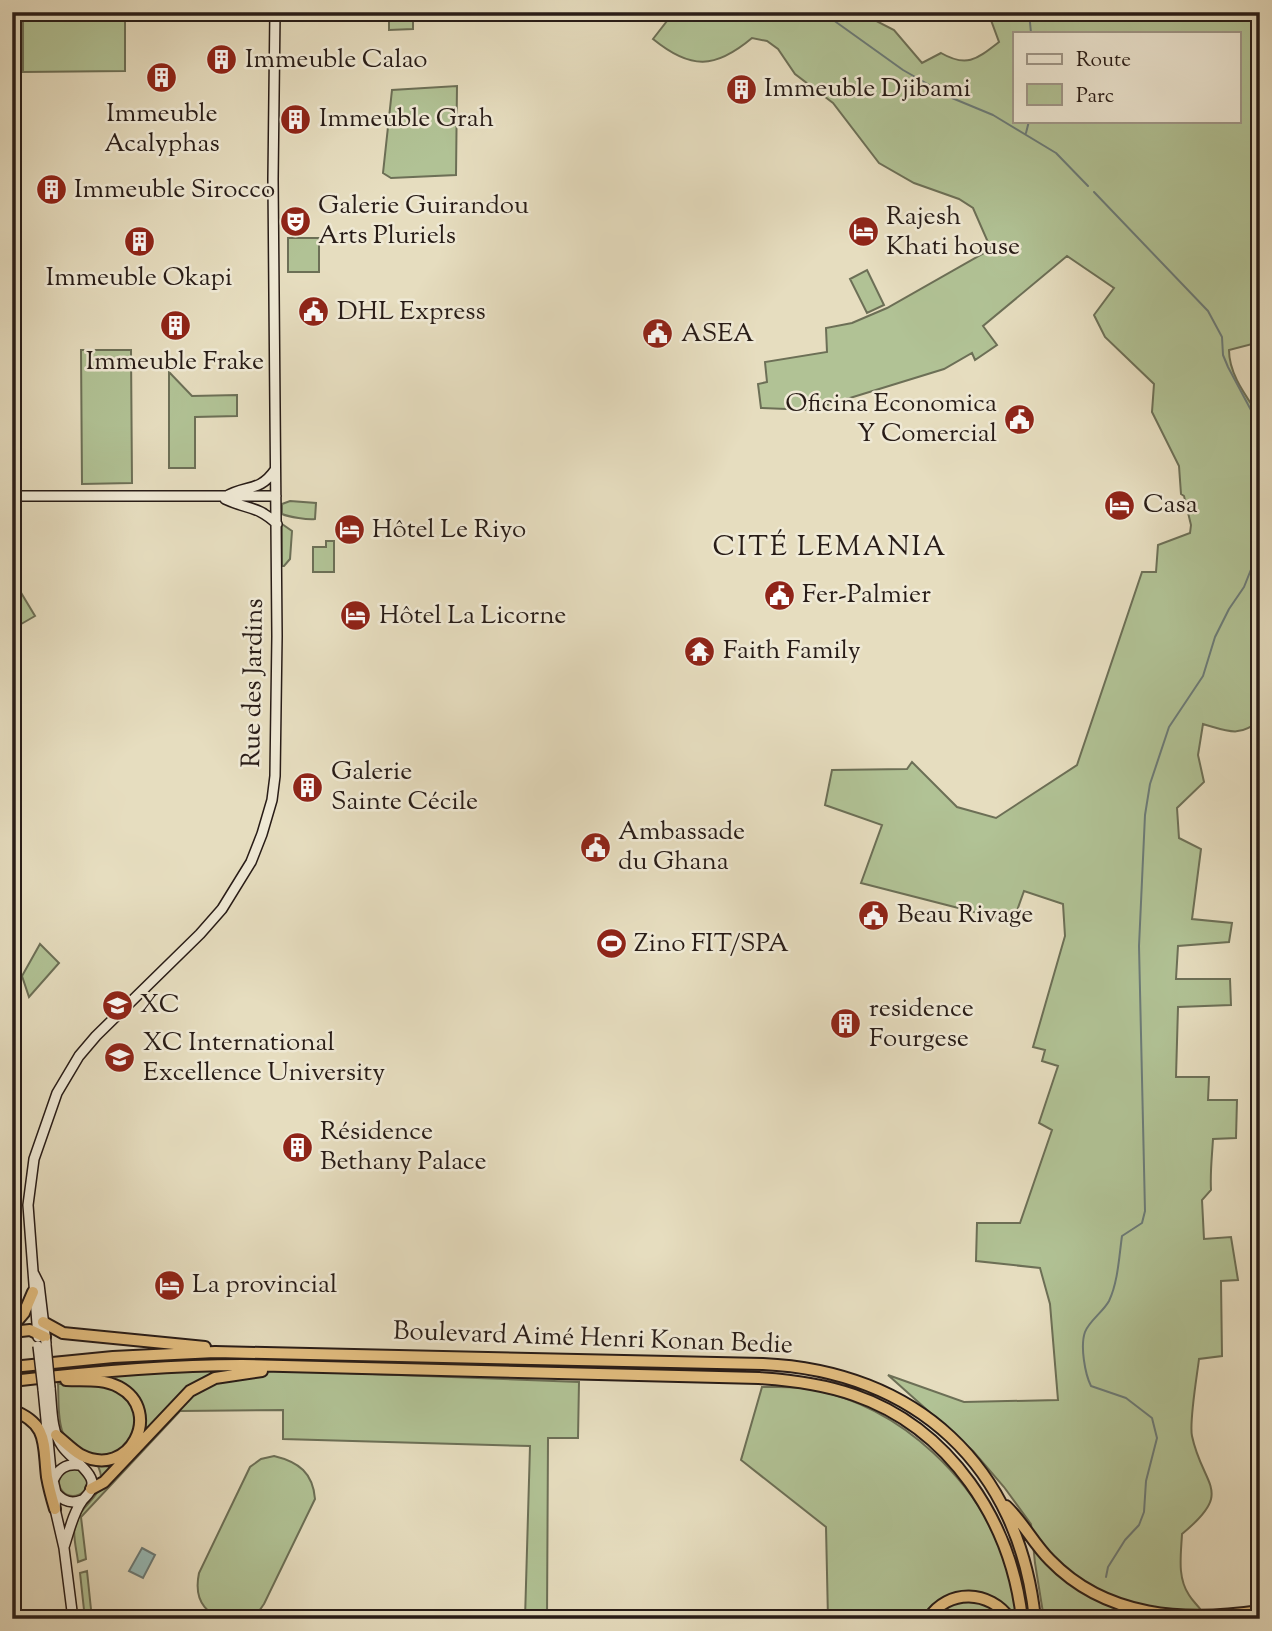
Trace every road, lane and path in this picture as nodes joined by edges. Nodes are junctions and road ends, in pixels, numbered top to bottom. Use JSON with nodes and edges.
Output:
{"nodes":[{"id":1,"x":275,"y":12,"type":"edge"},
{"id":2,"x":275,"y":470,"type":"junction"},
{"id":3,"x":12,"y":496,"type":"edge"},
{"id":4,"x":276,"y":496,"type":"junction"},
{"id":5,"x":224,"y":498,"type":"junction"},
{"id":6,"x":276,"y":524,"type":"junction"},
{"id":7,"x":33,"y":1273,"type":"junction"},
{"id":8,"x":33,"y":1292,"type":"junction"},
{"id":9,"x":43,"y":1322,"type":"junction"},
{"id":10,"x":12,"y":1330,"type":"edge"},
{"id":11,"x":42,"y":1340,"type":"junction"},
{"id":12,"x":264,"y":1353,"type":"junction"},
{"id":13,"x":12,"y":1367,"type":"edge"},
{"id":14,"x":289,"y":1367,"type":"junction"},
{"id":15,"x":28,"y":1379,"type":"junction"},
{"id":16,"x":12,"y":1381,"type":"edge"},
{"id":17,"x":46,"y":1388,"type":"junction"},
{"id":18,"x":12,"y":1409,"type":"edge"},
{"id":19,"x":56,"y":1435,"type":"junction"},
{"id":20,"x":78,"y":1465,"type":"junction"},
{"id":21,"x":53,"y":1483,"type":"junction"},
{"id":22,"x":91,"y":1489,"type":"junction"},
{"id":23,"x":82,"y":1500,"type":"junction"},
{"id":24,"x":1000,"y":1500,"type":"junction"},
{"id":25,"x":55,"y":1509,"type":"junction"},
{"id":26,"x":64,"y":1548,"type":"junction"},
{"id":27,"x":1260,"y":1611,"type":"edge"},
{"id":28,"x":73,"y":1619,"type":"edge"},
{"id":29,"x":928,"y":1619,"type":"edge"},
{"id":30,"x":1010,"y":1619,"type":"edge"},
{"id":31,"x":1022,"y":1619,"type":"edge"},
{"id":32,"x":1035,"y":1619,"type":"edge"}],
"edges":[{"from":1,"to":2,"type":"main road","name":"Rue des Jardins"},
{"from":2,"to":4,"type":"main road","name":"Rue des Jardins"},
{"from":2,"to":5,"type":"main road"},
{"from":3,"to":5,"type":"main road"},
{"from":4,"to":5,"type":"main road"},
{"from":4,"to":6,"type":"main road","name":"Rue des Jardins"},
{"from":5,"to":6,"type":"main road"},
{"from":6,"to":7,"type":"main road","name":"Rue des Jardins"},
{"from":7,"to":8,"type":"main road","name":"Rue des Jardins"},
{"from":7,"to":9,"type":"main road","name":"Rue des Jardins"},
{"from":8,"to":10,"type":"highway"},
{"from":8,"to":11,"type":"main road","name":"Rue des Jardins"},
{"from":9,"to":11,"type":"main road","name":"Rue des Jardins"},
{"from":9,"to":12,"type":"highway"},
{"from":10,"to":11,"type":"highway"},
{"from":11,"to":17,"type":"main road","name":"Rue des Jardins","bridge":true},
{"from":12,"to":13,"type":"highway","name":"Boulevard Aimé Henri Konan Bedie"},
{"from":12,"to":24,"type":"highway","name":"Boulevard Aimé Henri Konan Bedie"},
{"from":14,"to":15,"type":"highway","name":"Boulevard Aimé Henri Konan Bedie"},
{"from":14,"to":22,"type":"highway"},
{"from":14,"to":31,"type":"highway","name":"Boulevard Aimé Henri Konan Bedie"},
{"from":15,"to":16,"type":"highway","name":"Boulevard Aimé Henri Konan Bedie"},
{"from":15,"to":19,"type":"highway"},
{"from":17,"to":19,"type":"main road"},
{"from":17,"to":21,"type":"main road"},
{"from":18,"to":21,"type":"highway"},
{"from":19,"to":20,"type":"main road"},
{"from":20,"to":21,"type":"main road"},
{"from":20,"to":22,"type":"main road"},
{"from":21,"to":23,"type":"main road"},
{"from":21,"to":25,"type":"highway"},
{"from":21,"to":25,"type":"main road"},
{"from":22,"to":23,"type":"main road"},
{"from":23,"to":26,"type":"main road"},
{"from":24,"to":27,"type":"highway"},
{"from":24,"to":32,"type":"highway","name":"Boulevard Aimé Henri Konan Bedie"},
{"from":25,"to":26,"type":"main road"},
{"from":26,"to":28,"type":"main road"},
{"from":29,"to":30,"type":"highway"}]}
